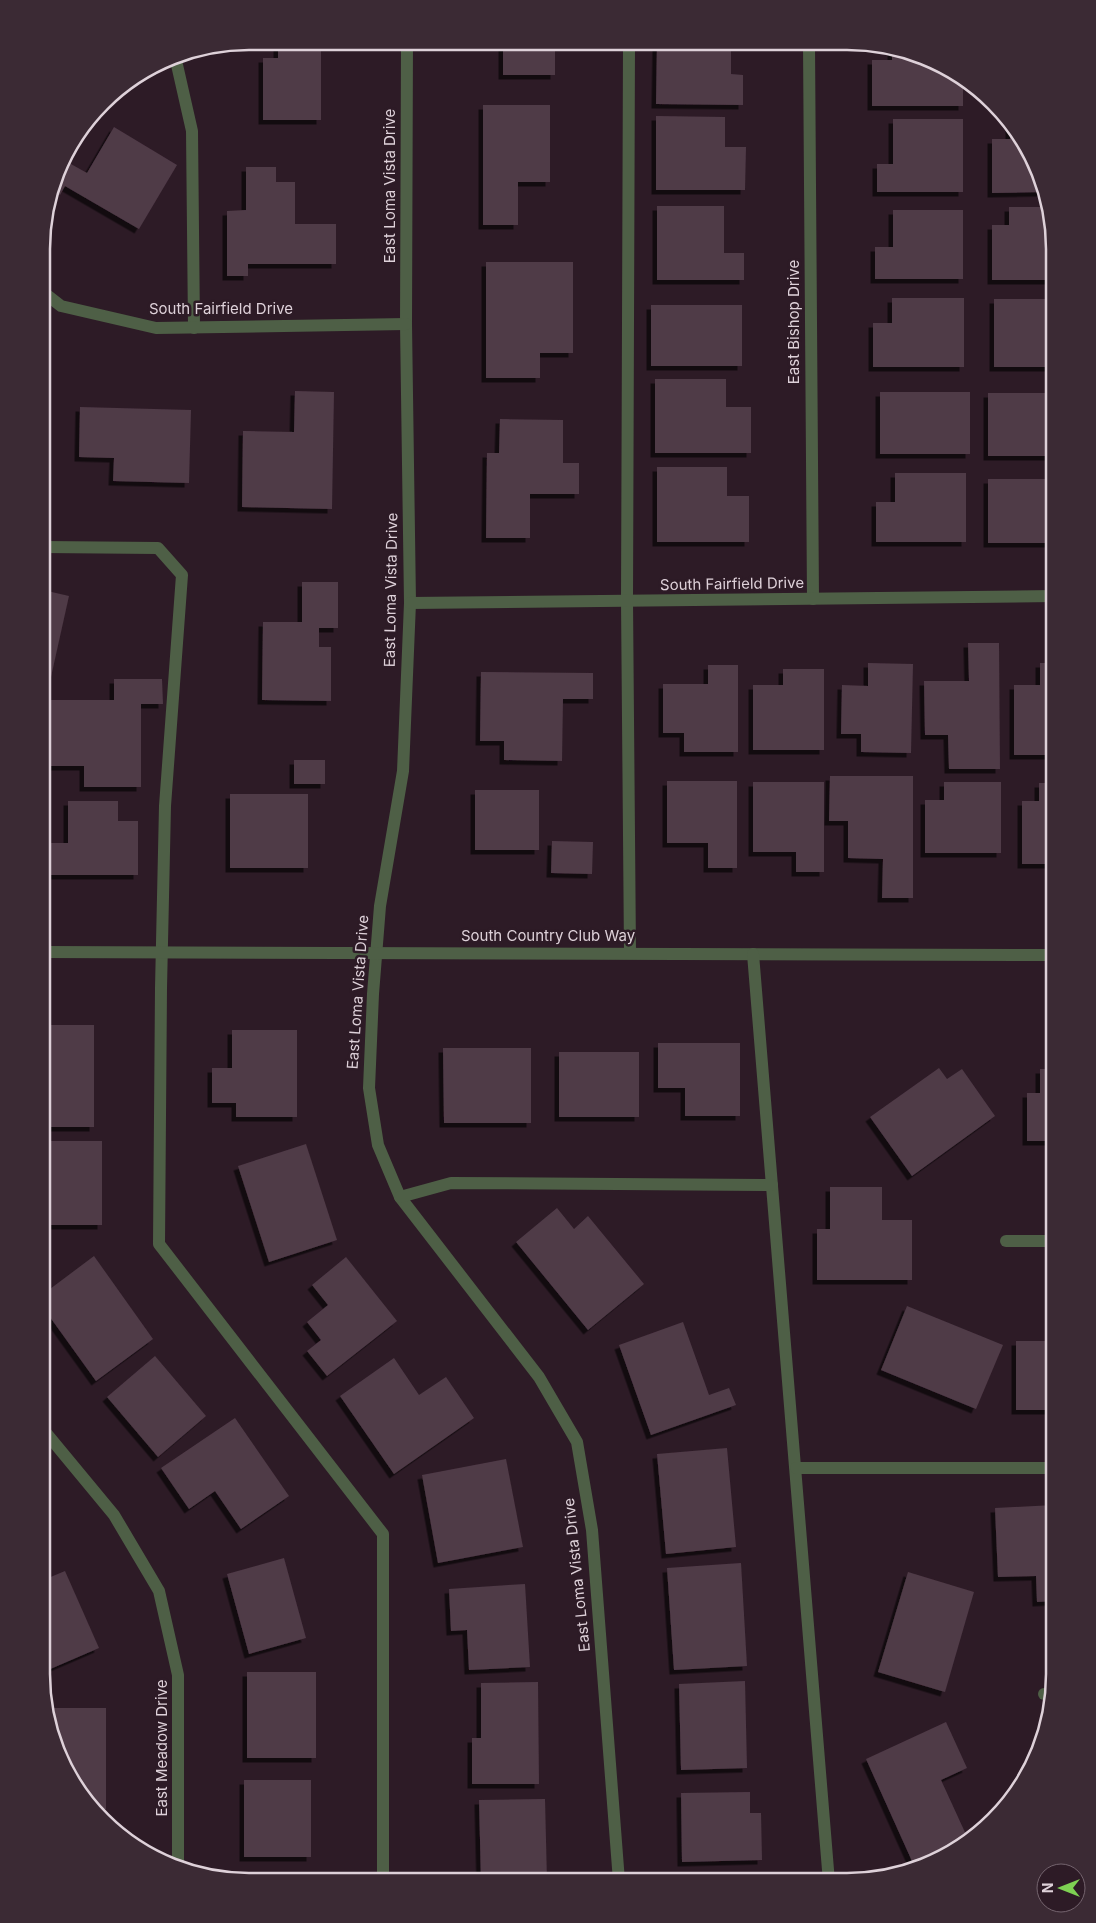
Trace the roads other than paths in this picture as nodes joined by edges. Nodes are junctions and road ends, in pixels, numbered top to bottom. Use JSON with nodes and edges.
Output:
{"nodes":[{"id":1,"x":406,"y":50,"type":"edge"},
{"id":2,"x":629,"y":50,"type":"edge"},
{"id":3,"x":809,"y":50,"type":"edge"},
{"id":4,"x":177,"y":64,"type":"edge"},
{"id":5,"x":50,"y":297,"type":"edge"},
{"id":6,"x":406,"y":324,"type":"junction"},
{"id":7,"x":194,"y":328,"type":"junction"},
{"id":8,"x":50,"y":547,"type":"edge"},
{"id":9,"x":1046,"y":596,"type":"edge"},
{"id":10,"x":813,"y":599,"type":"junction"},
{"id":11,"x":627,"y":601,"type":"junction"},
{"id":12,"x":410,"y":603,"type":"junction"},
{"id":13,"x":50,"y":952,"type":"edge"},
{"id":14,"x":161,"y":952,"type":"junction"},
{"id":15,"x":376,"y":952,"type":"junction"},
{"id":16,"x":630,"y":953,"type":"junction"},
{"id":17,"x":753,"y":954,"type":"junction"},
{"id":18,"x":1046,"y":955,"type":"edge"},
{"id":19,"x":772,"y":1185,"type":"junction"},
{"id":20,"x":400,"y":1197,"type":"junction"},
{"id":21,"x":1006,"y":1241,"type":"dead end"},
{"id":22,"x":1046,"y":1241,"type":"edge"},
{"id":23,"x":50,"y":1441,"type":"edge"},
{"id":24,"x":796,"y":1468,"type":"junction"},
{"id":25,"x":1046,"y":1468,"type":"edge"},
{"id":26,"x":178,"y":1860,"type":"edge"},
{"id":27,"x":383,"y":1873,"type":"edge"},
{"id":28,"x":618,"y":1873,"type":"edge"},
{"id":29,"x":828,"y":1873,"type":"edge"}],
"edges":[{"from":1,"to":6,"type":"street","name":"East Loma Vista Drive"},
{"from":2,"to":11,"type":"street"},
{"from":3,"to":10,"type":"street","name":"East Bishop Drive"},
{"from":4,"to":7,"type":"street"},
{"from":5,"to":7,"type":"street","name":"South Fairfield Drive"},
{"from":6,"to":7,"type":"street","name":"South Fairfield Drive"},
{"from":6,"to":12,"type":"street","name":"East Loma Vista Drive"},
{"from":8,"to":14,"type":"street"},
{"from":9,"to":10,"type":"street","name":"South Fairfield Drive"},
{"from":10,"to":11,"type":"street","name":"South Fairfield Drive"},
{"from":11,"to":12,"type":"street","name":"South Fairfield Drive"},
{"from":11,"to":16,"type":"street"},
{"from":12,"to":15,"type":"street","name":"East Loma Vista Drive"},
{"from":13,"to":14,"type":"street","name":"South Country Club Way"},
{"from":14,"to":15,"type":"street","name":"South Country Club Way"},
{"from":14,"to":27,"type":"street"},
{"from":15,"to":16,"type":"street","name":"South Country Club Way"},
{"from":15,"to":20,"type":"street","name":"East Loma Vista Drive"},
{"from":16,"to":17,"type":"street","name":"South Country Club Way"},
{"from":17,"to":18,"type":"street","name":"South Country Club Way"},
{"from":17,"to":19,"type":"street"},
{"from":19,"to":20,"type":"street"},
{"from":19,"to":24,"type":"street"},
{"from":20,"to":28,"type":"street","name":"East Loma Vista Drive"},
{"from":21,"to":22,"type":"street"},
{"from":23,"to":26,"type":"street","name":"East Meadow Drive"},
{"from":24,"to":25,"type":"street"},
{"from":24,"to":29,"type":"street"}]}
